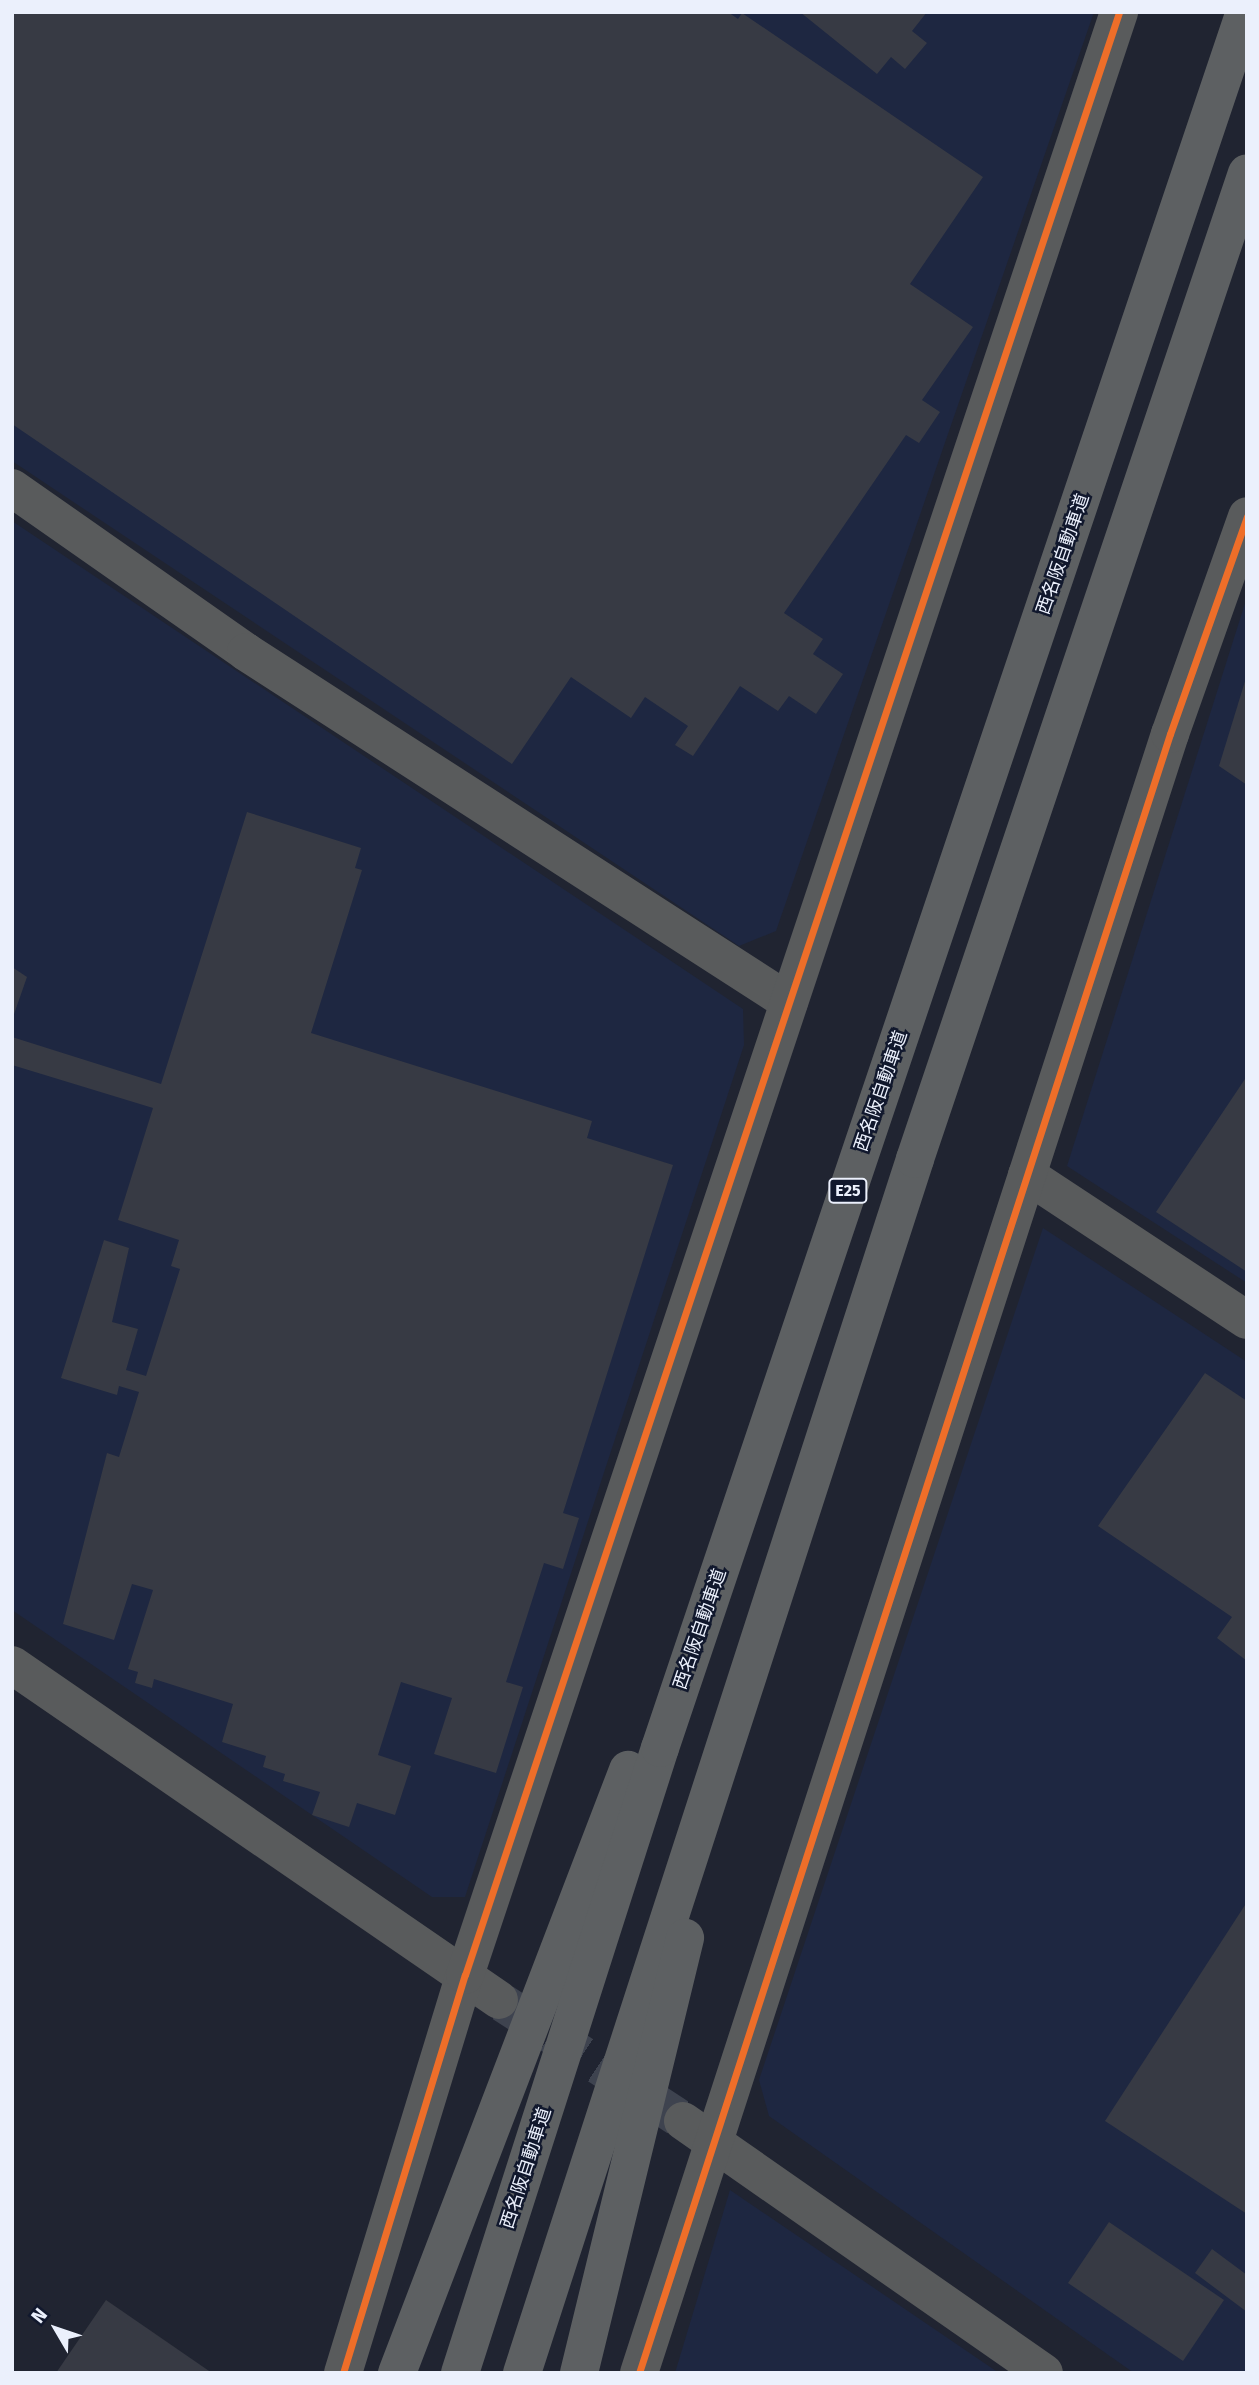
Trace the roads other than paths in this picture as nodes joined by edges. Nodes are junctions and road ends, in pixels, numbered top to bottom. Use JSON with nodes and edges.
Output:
{"nodes":[{"id":1,"x":1119,"y":12,"type":"edge"},
{"id":2,"x":1245,"y":12,"type":"edge"},
{"id":3,"x":1247,"y":173,"type":"edge"},
{"id":4,"x":12,"y":488,"type":"edge"},
{"id":5,"x":1247,"y":516,"type":"edge"},
{"id":6,"x":789,"y":1002,"type":"junction"},
{"id":7,"x":862,"y":1150,"type":"junction"},
{"id":8,"x":1027,"y":1175,"type":"junction"},
{"id":9,"x":1247,"y":1320,"type":"edge"},
{"id":10,"x":751,"y":1657,"type":"junction"},
{"id":11,"x":12,"y":1665,"type":"edge"},
{"id":12,"x":465,"y":1975,"type":"junction"},
{"id":13,"x":499,"y":2000,"type":"tunnel mouth"},
{"id":14,"x":698,"y":2130,"type":"junction"},
{"id":15,"x":343,"y":2373,"type":"edge"},
{"id":16,"x":397,"y":2373,"type":"edge"},
{"id":17,"x":460,"y":2373,"type":"edge"},
{"id":18,"x":522,"y":2373,"type":"edge"},
{"id":19,"x":579,"y":2373,"type":"edge"},
{"id":20,"x":639,"y":2373,"type":"edge"},
{"id":21,"x":1044,"y":2373,"type":"edge"}],
"edges":[{"from":1,"to":6,"type":"street"},
{"from":2,"to":7,"type":"highway","name":"西名阪自動車道","number":"E25"},
{"from":3,"to":10,"type":"highway"},
{"from":4,"to":6,"type":"street"},
{"from":5,"to":8,"type":"street"},
{"from":6,"to":12,"type":"street"},
{"from":7,"to":16,"type":"highway"},
{"from":7,"to":17,"type":"highway","name":"西名阪自動車道","number":"E25"},
{"from":8,"to":9,"type":"street"},
{"from":8,"to":14,"type":"street"},
{"from":10,"to":18,"type":"highway"},
{"from":10,"to":19,"type":"highway"},
{"from":11,"to":12,"type":"street"},
{"from":12,"to":13,"type":"street"},
{"from":12,"to":15,"type":"street"},
{"from":14,"to":20,"type":"street"},
{"from":14,"to":21,"type":"street"}]}
